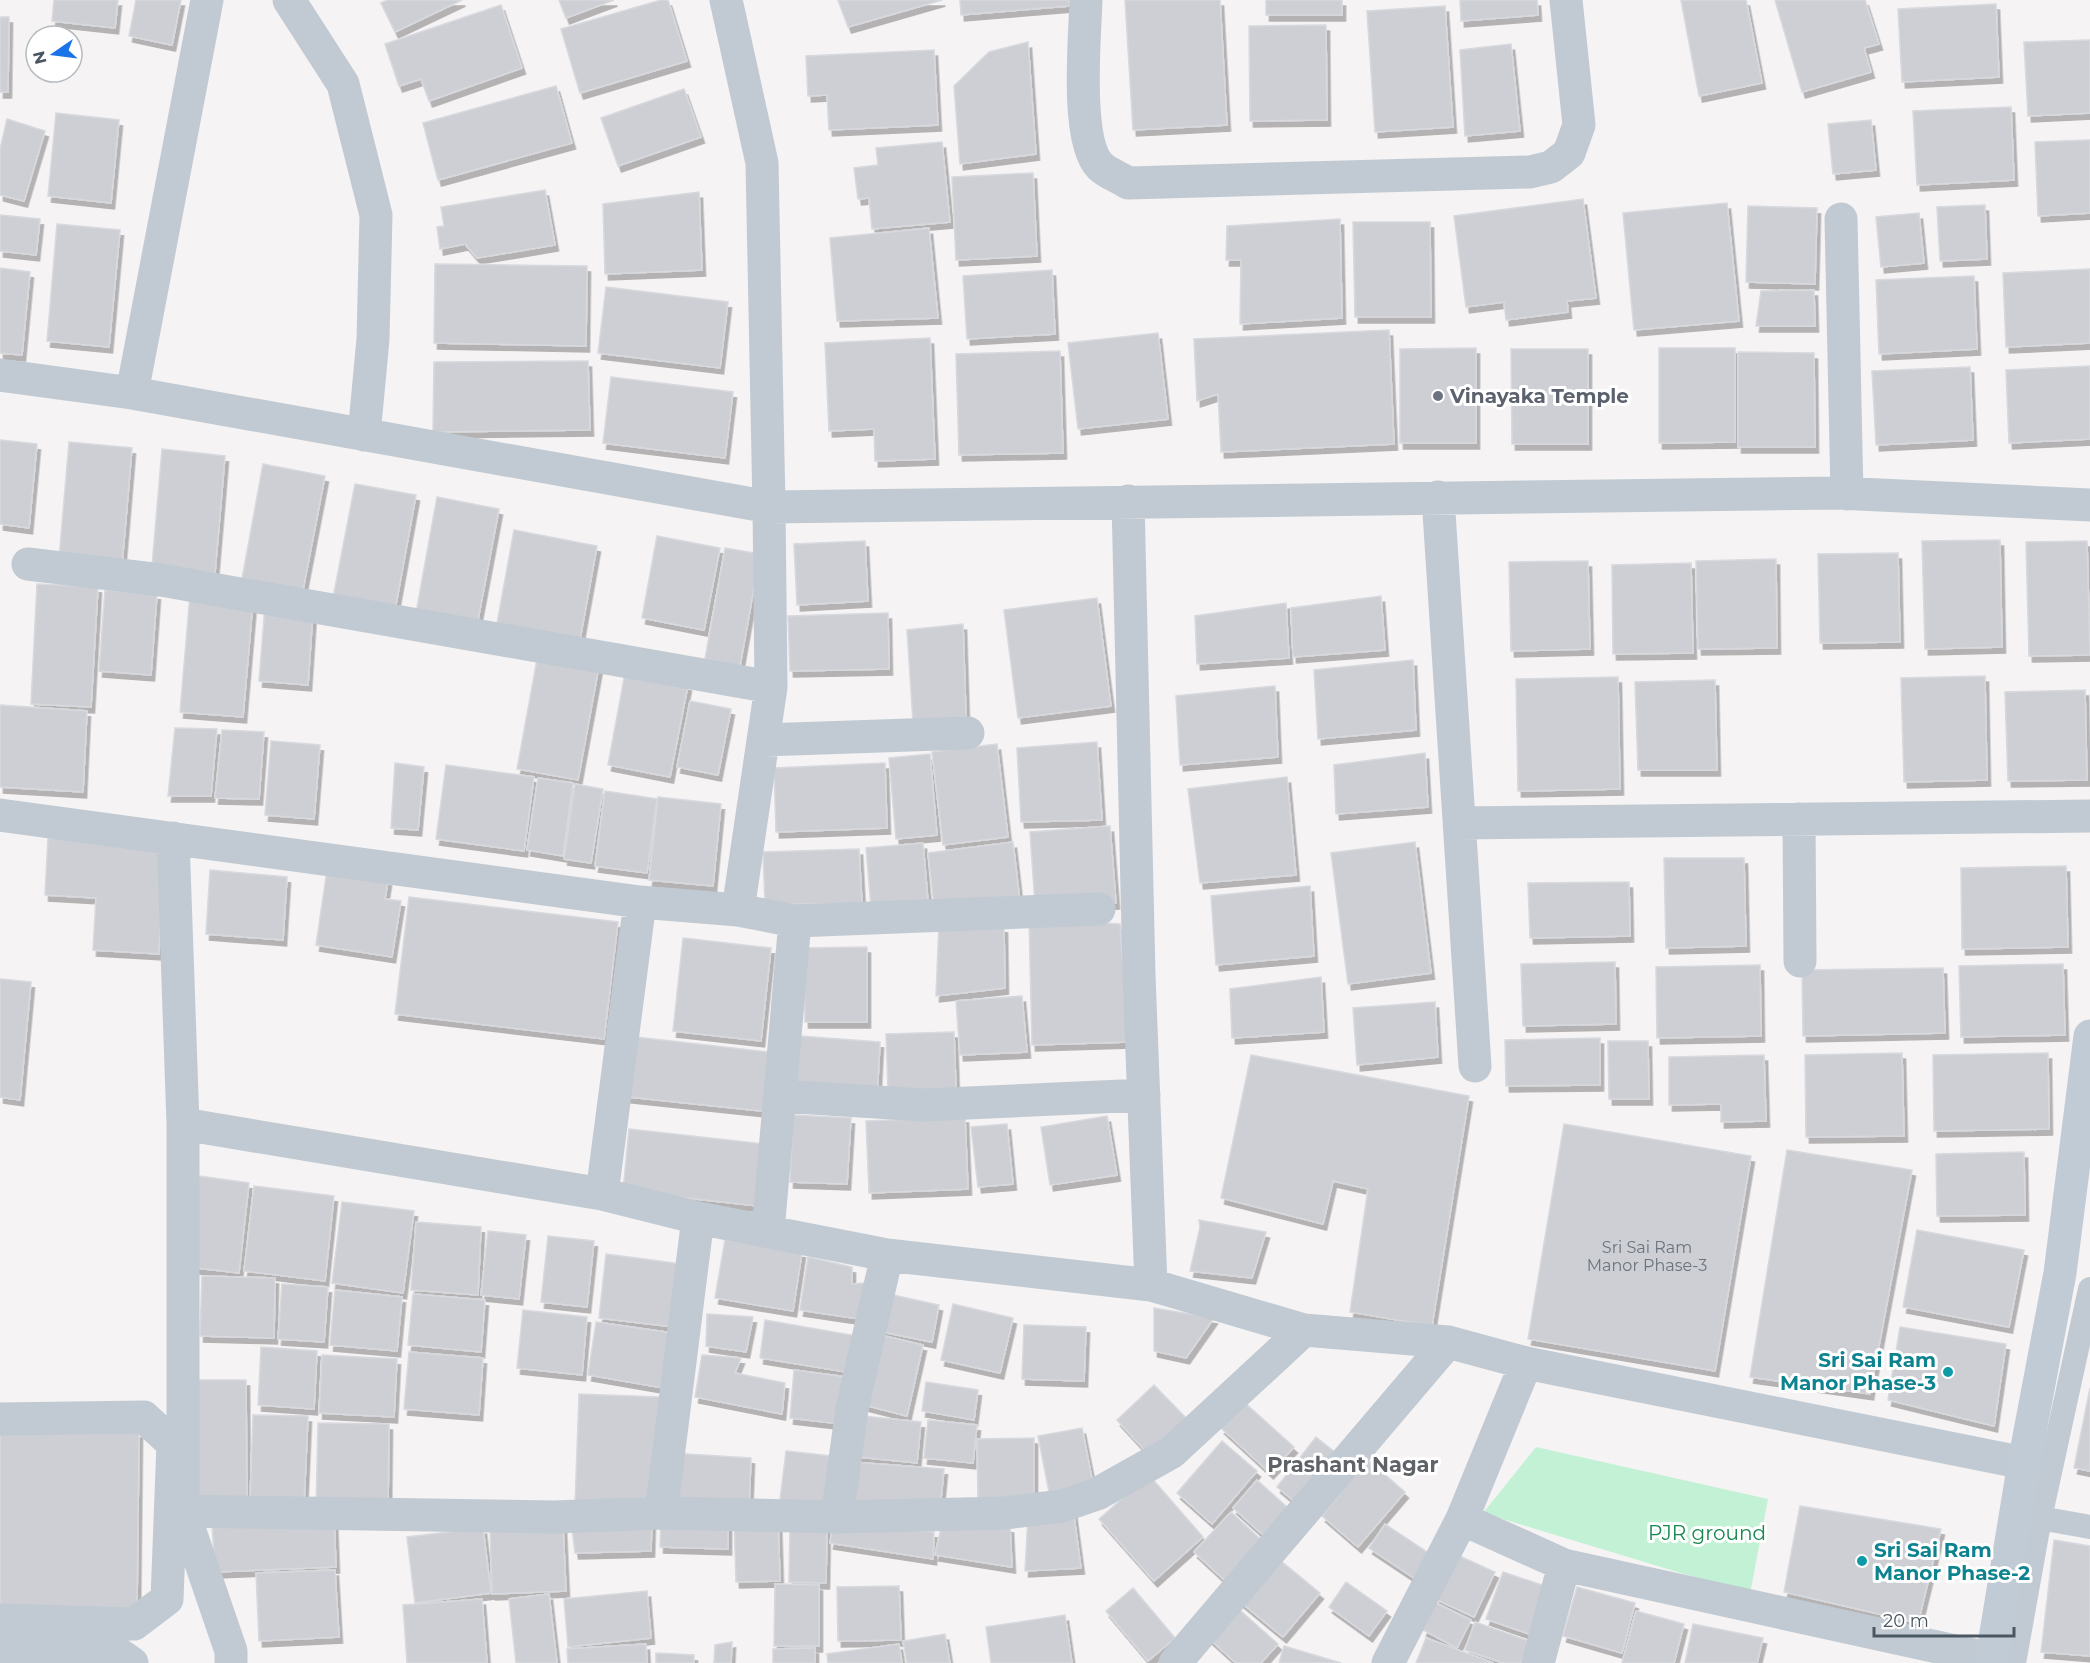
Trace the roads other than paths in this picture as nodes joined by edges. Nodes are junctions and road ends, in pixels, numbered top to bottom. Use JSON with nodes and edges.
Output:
{"nodes":[{"id":1,"x":207,"y":0,"type":"edge"},
{"id":2,"x":289,"y":0,"type":"edge"},
{"id":3,"x":726,"y":0,"type":"edge"},
{"id":4,"x":1086,"y":0,"type":"edge"},
{"id":5,"x":1566,"y":0,"type":"edge"},
{"id":6,"x":1841,"y":219,"type":"dead end"},
{"id":7,"x":0,"y":375,"type":"edge"},
{"id":8,"x":132,"y":393,"type":"junction"},
{"id":9,"x":364,"y":435,"type":"junction"},
{"id":10,"x":1847,"y":494,"type":"junction"},
{"id":11,"x":1438,"y":497,"type":"junction"},
{"id":12,"x":1128,"y":501,"type":"junction"},
{"id":13,"x":2090,"y":505,"type":"edge"},
{"id":14,"x":769,"y":507,"type":"junction"},
{"id":15,"x":28,"y":564,"type":"dead end"},
{"id":16,"x":771,"y":687,"type":"junction"},
{"id":17,"x":968,"y":733,"type":"dead end"},
{"id":18,"x":763,"y":740,"type":"junction"},
{"id":19,"x":0,"y":815,"type":"edge"},
{"id":20,"x":2090,"y":816,"type":"edge"},
{"id":21,"x":1798,"y":819,"type":"junction"},
{"id":22,"x":1461,"y":823,"type":"junction"},
{"id":23,"x":173,"y":838,"type":"junction"},
{"id":24,"x":640,"y":902,"type":"junction"},
{"id":25,"x":1099,"y":909,"type":"dead end"},
{"id":26,"x":738,"y":910,"type":"junction"},
{"id":27,"x":795,"y":921,"type":"junction"},
{"id":28,"x":1800,"y":961,"type":"dead end"},
{"id":29,"x":2090,"y":1036,"type":"edge"},
{"id":30,"x":1475,"y":1066,"type":"dead end"},
{"id":31,"x":1144,"y":1095,"type":"junction"},
{"id":32,"x":780,"y":1096,"type":"junction"},
{"id":33,"x":183,"y":1124,"type":"junction"},
{"id":34,"x":602,"y":1194,"type":"junction"},
{"id":35,"x":698,"y":1218,"type":"junction"},
{"id":36,"x":768,"y":1231,"type":"junction"},
{"id":37,"x":887,"y":1255,"type":"junction"},
{"id":38,"x":2075,"y":1276,"type":"edge"},
{"id":39,"x":1151,"y":1285,"type":"junction"},
{"id":40,"x":2090,"y":1289,"type":"edge"},
{"id":41,"x":1304,"y":1330,"type":"junction"},
{"id":42,"x":1448,"y":1342,"type":"junction"},
{"id":43,"x":1526,"y":1363,"type":"junction"},
{"id":44,"x":0,"y":1419,"type":"edge"},
{"id":45,"x":2024,"y":1463,"type":"junction"},
{"id":46,"x":183,"y":1511,"type":"junction"},
{"id":47,"x":662,"y":1513,"type":"junction"},
{"id":48,"x":837,"y":1517,"type":"junction"},
{"id":49,"x":2040,"y":1518,"type":"junction"},
{"id":50,"x":1462,"y":1519,"type":"junction"},
{"id":51,"x":2090,"y":1527,"type":"edge"},
{"id":52,"x":1564,"y":1565,"type":"junction"},
{"id":53,"x":0,"y":1620,"type":"edge"},
{"id":54,"x":0,"y":1651,"type":"edge"},
{"id":55,"x":237,"y":1659,"type":"edge"},
{"id":56,"x":2000,"y":1662,"type":"edge"},
{"id":57,"x":132,"y":1663,"type":"edge"},
{"id":58,"x":1175,"y":1663,"type":"edge"},
{"id":59,"x":1388,"y":1663,"type":"edge"},
{"id":60,"x":1538,"y":1663,"type":"edge"}],
"edges":[{"from":1,"to":8,"type":"street"},
{"from":2,"to":9,"type":"street"},
{"from":3,"to":14,"type":"street"},
{"from":4,"to":5,"type":"street"},
{"from":6,"to":10,"type":"street"},
{"from":7,"to":8,"type":"street"},
{"from":8,"to":9,"type":"street"},
{"from":9,"to":14,"type":"street"},
{"from":10,"to":11,"type":"street"},
{"from":10,"to":13,"type":"street"},
{"from":11,"to":12,"type":"street"},
{"from":11,"to":22,"type":"street"},
{"from":12,"to":14,"type":"street"},
{"from":12,"to":31,"type":"street"},
{"from":14,"to":16,"type":"street"},
{"from":15,"to":16,"type":"street"},
{"from":16,"to":18,"type":"street"},
{"from":17,"to":18,"type":"street"},
{"from":18,"to":26,"type":"street"},
{"from":19,"to":23,"type":"street"},
{"from":20,"to":21,"type":"street"},
{"from":21,"to":22,"type":"street"},
{"from":21,"to":28,"type":"street"},
{"from":22,"to":30,"type":"street"},
{"from":23,"to":24,"type":"street"},
{"from":23,"to":33,"type":"street"},
{"from":24,"to":26,"type":"street"},
{"from":24,"to":34,"type":"street"},
{"from":25,"to":27,"type":"street"},
{"from":26,"to":27,"type":"street"},
{"from":27,"to":32,"type":"street"},
{"from":29,"to":38,"type":"street"},
{"from":31,"to":32,"type":"street"},
{"from":31,"to":39,"type":"street"},
{"from":32,"to":36,"type":"street"},
{"from":33,"to":34,"type":"street"},
{"from":33,"to":46,"type":"street"},
{"from":34,"to":35,"type":"street"},
{"from":35,"to":36,"type":"street"},
{"from":35,"to":47,"type":"street"},
{"from":36,"to":37,"type":"street"},
{"from":37,"to":39,"type":"street"},
{"from":37,"to":48,"type":"street"},
{"from":38,"to":45,"type":"street"},
{"from":39,"to":41,"type":"street"},
{"from":40,"to":49,"type":"lane"},
{"from":41,"to":42,"type":"street"},
{"from":41,"to":48,"type":"street"},
{"from":42,"to":43,"type":"street"},
{"from":42,"to":58,"type":"street"},
{"from":43,"to":45,"type":"street"},
{"from":43,"to":50,"type":"street"},
{"from":44,"to":53,"type":"street"},
{"from":45,"to":56,"type":"street"},
{"from":46,"to":47,"type":"street"},
{"from":46,"to":55,"type":"street"},
{"from":47,"to":48,"type":"street"},
{"from":49,"to":51,"type":"lane"},
{"from":49,"to":56,"type":"lane"},
{"from":50,"to":52,"type":"street"},
{"from":50,"to":59,"type":"street"},
{"from":52,"to":56,"type":"street"},
{"from":52,"to":60,"type":"street"},
{"from":54,"to":57,"type":"street"}]}
